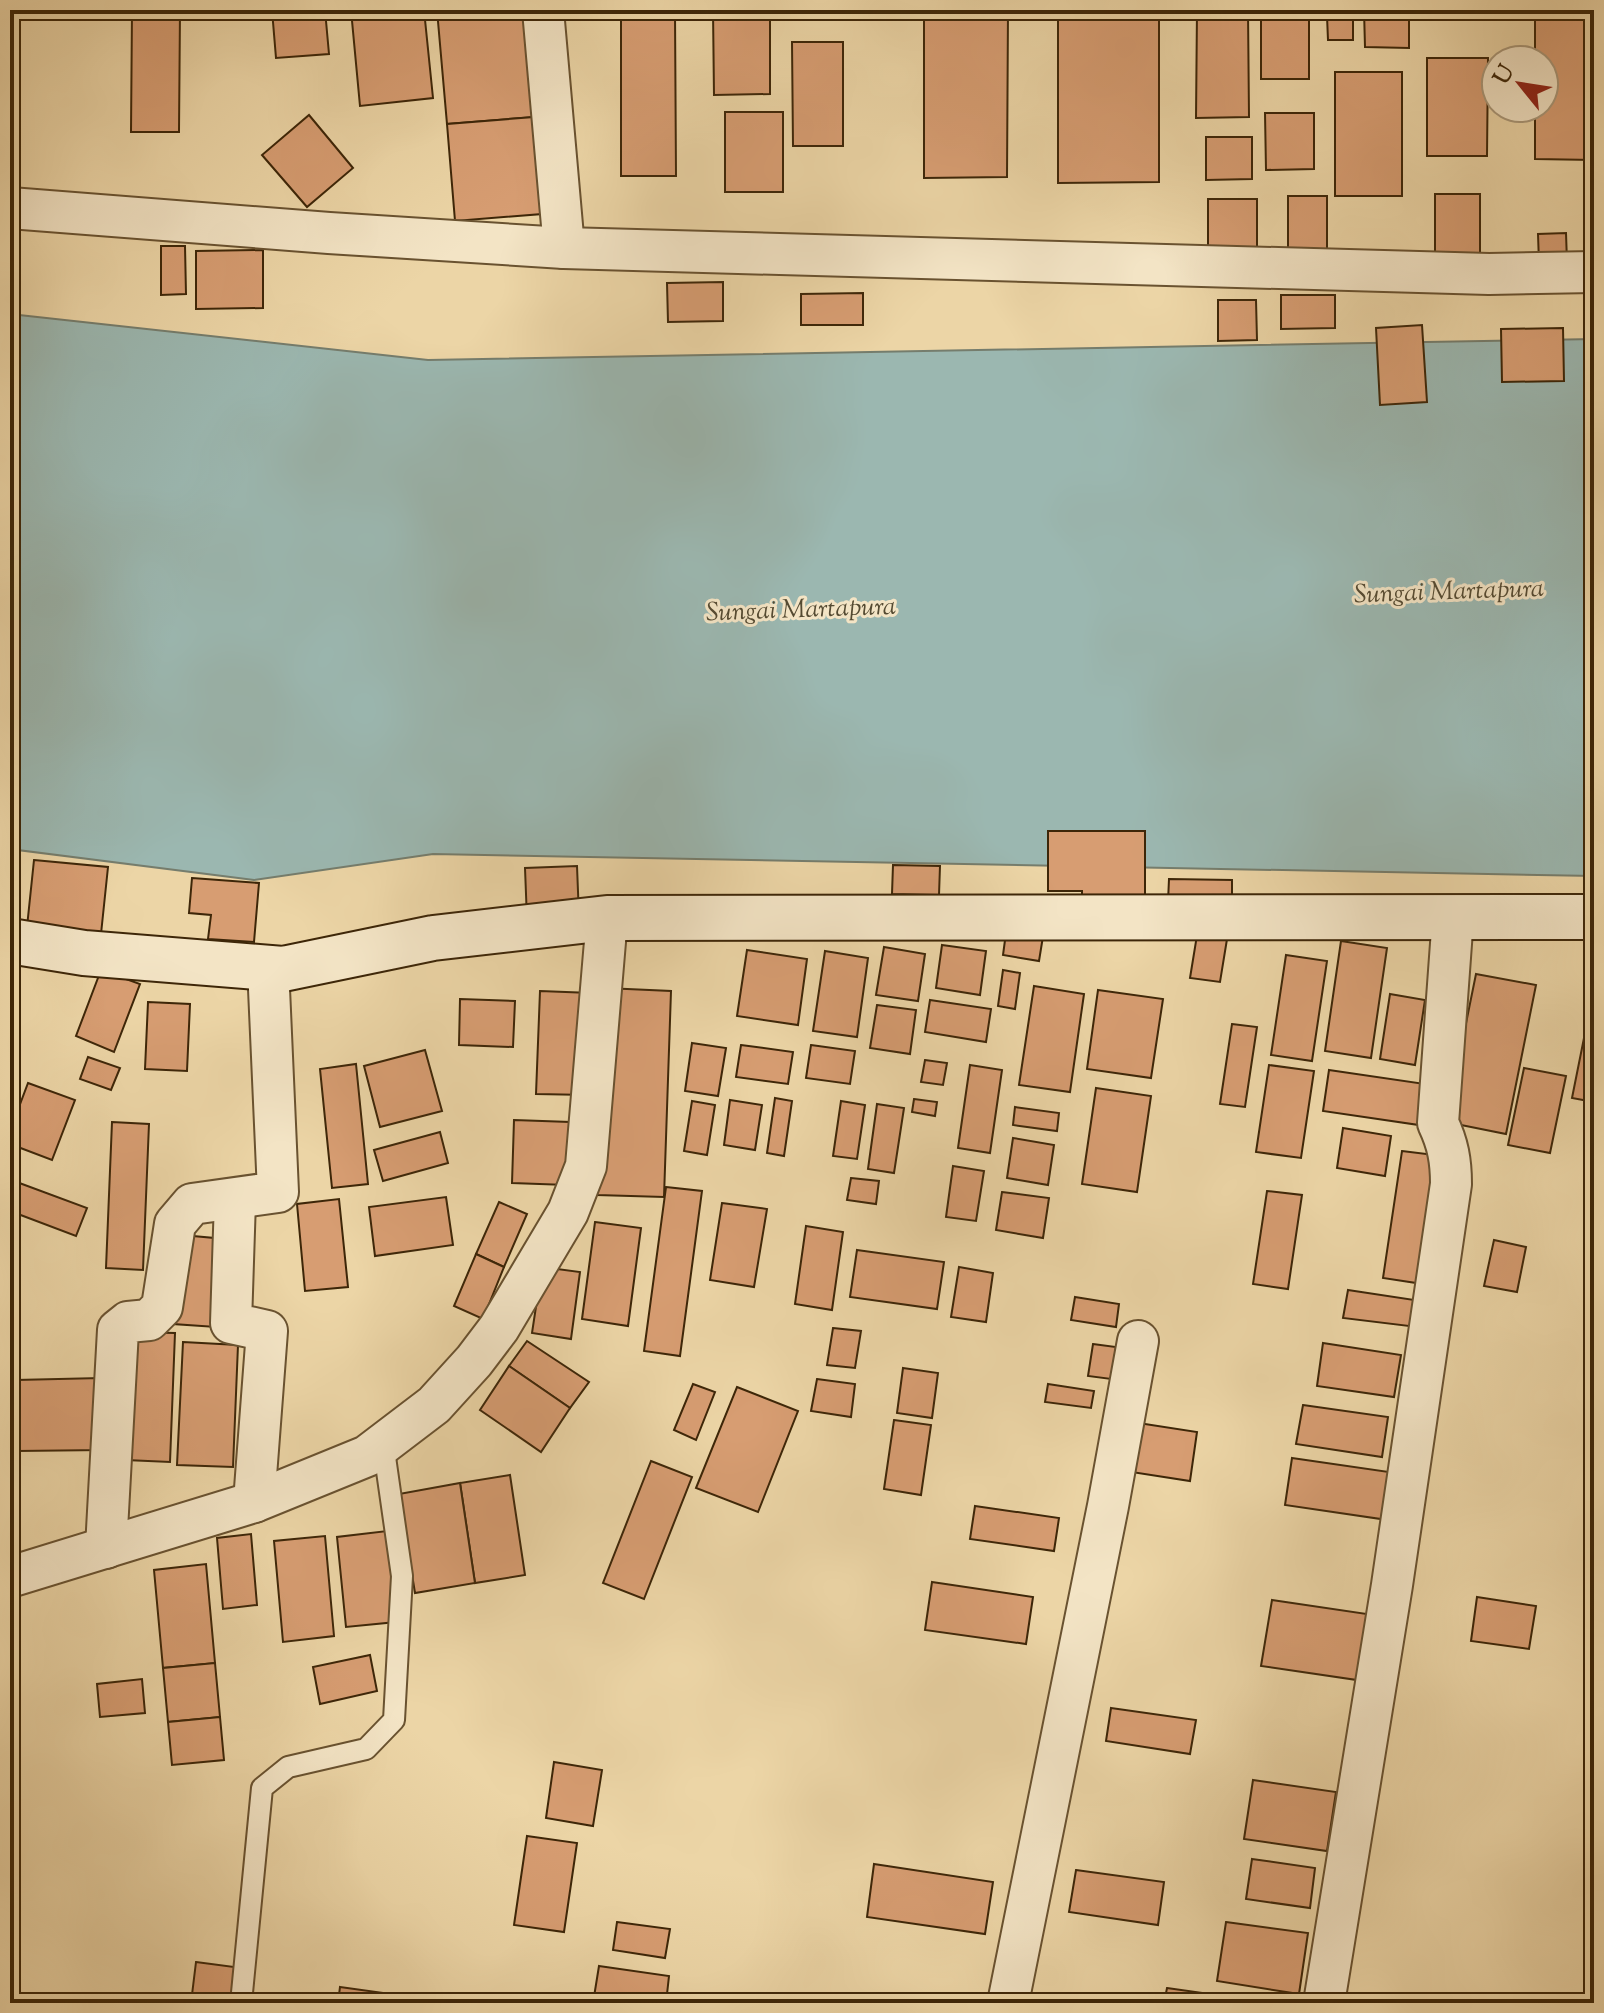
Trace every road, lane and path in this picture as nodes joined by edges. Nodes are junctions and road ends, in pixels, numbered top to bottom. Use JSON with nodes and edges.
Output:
{"nodes":[{"id":1,"x":543,"y":10,"type":"edge"},
{"id":2,"x":10,"y":208,"type":"edge"},
{"id":3,"x":564,"y":248,"type":"junction"},
{"id":4,"x":1594,"y":272,"type":"edge"},
{"id":5,"x":1453,"y":916,"type":"junction"},
{"id":6,"x":1594,"y":917,"type":"edge"},
{"id":7,"x":607,"y":918,"type":"junction"},
{"id":8,"x":10,"y":941,"type":"edge"},
{"id":9,"x":276,"y":967,"type":"junction"},
{"id":10,"x":235,"y":1200,"type":"junction"},
{"id":11,"x":1138,"y":1341,"type":"dead end"},
{"id":12,"x":383,"y":1443,"type":"junction"},
{"id":13,"x":254,"y":1502,"type":"junction"},
{"id":14,"x":106,"y":1548,"type":"junction"},
{"id":15,"x":10,"y":1577,"type":"edge"},
{"id":16,"x":241,"y":2003,"type":"edge"},
{"id":17,"x":1008,"y":2003,"type":"edge"},
{"id":18,"x":1324,"y":2003,"type":"edge"}],
"edges":[{"from":1,"to":3,"type":"street"},
{"from":2,"to":3,"type":"street"},
{"from":3,"to":4,"type":"street"},
{"from":5,"to":6,"type":"street"},
{"from":5,"to":7,"type":"street"},
{"from":5,"to":18,"type":"street"},
{"from":7,"to":9,"type":"street"},
{"from":7,"to":12,"type":"street"},
{"from":8,"to":9,"type":"street"},
{"from":9,"to":10,"type":"street"},
{"from":10,"to":13,"type":"street"},
{"from":10,"to":14,"type":"street"},
{"from":11,"to":17,"type":"street"},
{"from":12,"to":13,"type":"street"},
{"from":12,"to":16,"type":"lane"},
{"from":13,"to":14,"type":"street"},
{"from":14,"to":15,"type":"street"}]}
